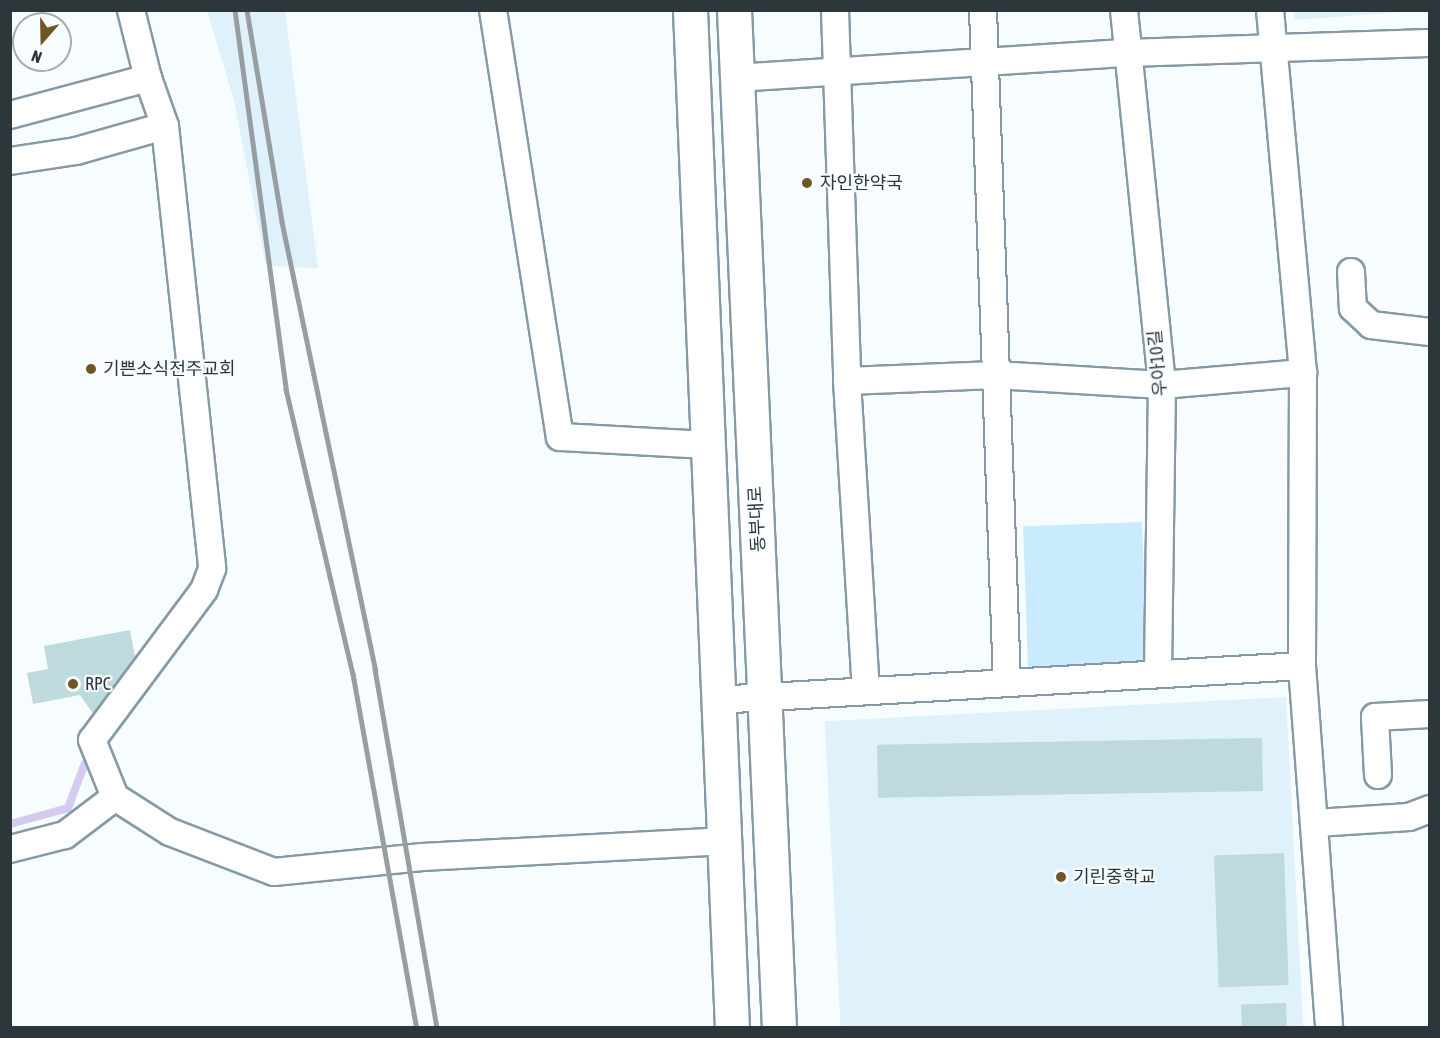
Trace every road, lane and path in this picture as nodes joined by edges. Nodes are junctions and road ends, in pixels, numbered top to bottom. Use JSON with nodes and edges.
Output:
{"nodes":[{"id":1,"x":131,"y":10,"type":"edge"},
{"id":2,"x":493,"y":10,"type":"edge"},
{"id":3,"x":690,"y":10,"type":"edge"},
{"id":4,"x":734,"y":10,"type":"edge"},
{"id":5,"x":835,"y":10,"type":"edge"},
{"id":6,"x":983,"y":10,"type":"edge"},
{"id":7,"x":1124,"y":10,"type":"edge"},
{"id":8,"x":1270,"y":10,"type":"edge"},
{"id":9,"x":1430,"y":43,"type":"edge"},
{"id":10,"x":1272,"y":50,"type":"junction"},
{"id":11,"x":1126,"y":53,"type":"junction"},
{"id":12,"x":984,"y":63,"type":"junction"},
{"id":13,"x":836,"y":69,"type":"junction"},
{"id":14,"x":148,"y":78,"type":"junction"},
{"id":15,"x":737,"y":78,"type":"junction"},
{"id":16,"x":10,"y":115,"type":"edge"},
{"id":17,"x":165,"y":126,"type":"junction"},
{"id":18,"x":10,"y":161,"type":"edge"},
{"id":19,"x":1351,"y":272,"type":"dead end"},
{"id":20,"x":1430,"y":332,"type":"edge"},
{"id":21,"x":1303,"y":373,"type":"junction"},
{"id":22,"x":995,"y":375,"type":"junction"},
{"id":23,"x":847,"y":381,"type":"junction"},
{"id":24,"x":1162,"y":385,"type":"junction"},
{"id":25,"x":708,"y":445,"type":"junction"},
{"id":26,"x":1302,"y":666,"type":"junction"},
{"id":27,"x":1158,"y":673,"type":"junction"},
{"id":28,"x":1007,"y":683,"type":"junction"},
{"id":29,"x":866,"y":689,"type":"junction"},
{"id":30,"x":766,"y":698,"type":"junction"},
{"id":31,"x":716,"y":700,"type":"junction"},
{"id":32,"x":1430,"y":714,"type":"edge"},
{"id":33,"x":1378,"y":775,"type":"dead end"},
{"id":34,"x":115,"y":797,"type":"junction"},
{"id":35,"x":1430,"y":809,"type":"edge"},
{"id":36,"x":1316,"y":823,"type":"junction"},
{"id":37,"x":723,"y":841,"type":"junction"},
{"id":38,"x":10,"y":849,"type":"edge"},
{"id":39,"x":732,"y":1028,"type":"edge"},
{"id":40,"x":779,"y":1028,"type":"edge"},
{"id":41,"x":1329,"y":1028,"type":"edge"}],
"edges":[{"from":1,"to":14,"type":"street"},
{"from":2,"to":25,"type":"street"},
{"from":3,"to":25,"type":"main road"},
{"from":4,"to":15,"type":"main road","name":"동부대로"},
{"from":5,"to":13,"type":"street"},
{"from":6,"to":12,"type":"street"},
{"from":7,"to":11,"type":"street","name":"우아10길"},
{"from":8,"to":10,"type":"street"},
{"from":9,"to":10,"type":"street"},
{"from":10,"to":11,"type":"street"},
{"from":10,"to":21,"type":"street"},
{"from":11,"to":12,"type":"street"},
{"from":11,"to":24,"type":"street","name":"우아10길"},
{"from":12,"to":13,"type":"street"},
{"from":12,"to":22,"type":"street"},
{"from":13,"to":15,"type":"street"},
{"from":13,"to":23,"type":"street"},
{"from":14,"to":16,"type":"street"},
{"from":14,"to":17,"type":"street"},
{"from":15,"to":30,"type":"main road","name":"동부대로"},
{"from":17,"to":18,"type":"street"},
{"from":17,"to":34,"type":"street"},
{"from":19,"to":20,"type":"street"},
{"from":21,"to":24,"type":"street"},
{"from":21,"to":26,"type":"street"},
{"from":22,"to":23,"type":"street"},
{"from":22,"to":24,"type":"street"},
{"from":22,"to":28,"type":"street"},
{"from":23,"to":29,"type":"street"},
{"from":24,"to":27,"type":"street","name":"우아10길"},
{"from":25,"to":31,"type":"main road"},
{"from":26,"to":27,"type":"street"},
{"from":26,"to":36,"type":"street"},
{"from":27,"to":28,"type":"street"},
{"from":28,"to":29,"type":"street"},
{"from":29,"to":30,"type":"street"},
{"from":30,"to":31,"type":"street"},
{"from":30,"to":40,"type":"main road","name":"동부대로"},
{"from":31,"to":37,"type":"main road"},
{"from":32,"to":33,"type":"street"},
{"from":34,"to":37,"type":"street"},
{"from":34,"to":38,"type":"street"},
{"from":35,"to":36,"type":"street"},
{"from":36,"to":41,"type":"street"},
{"from":37,"to":39,"type":"main road"}]}
